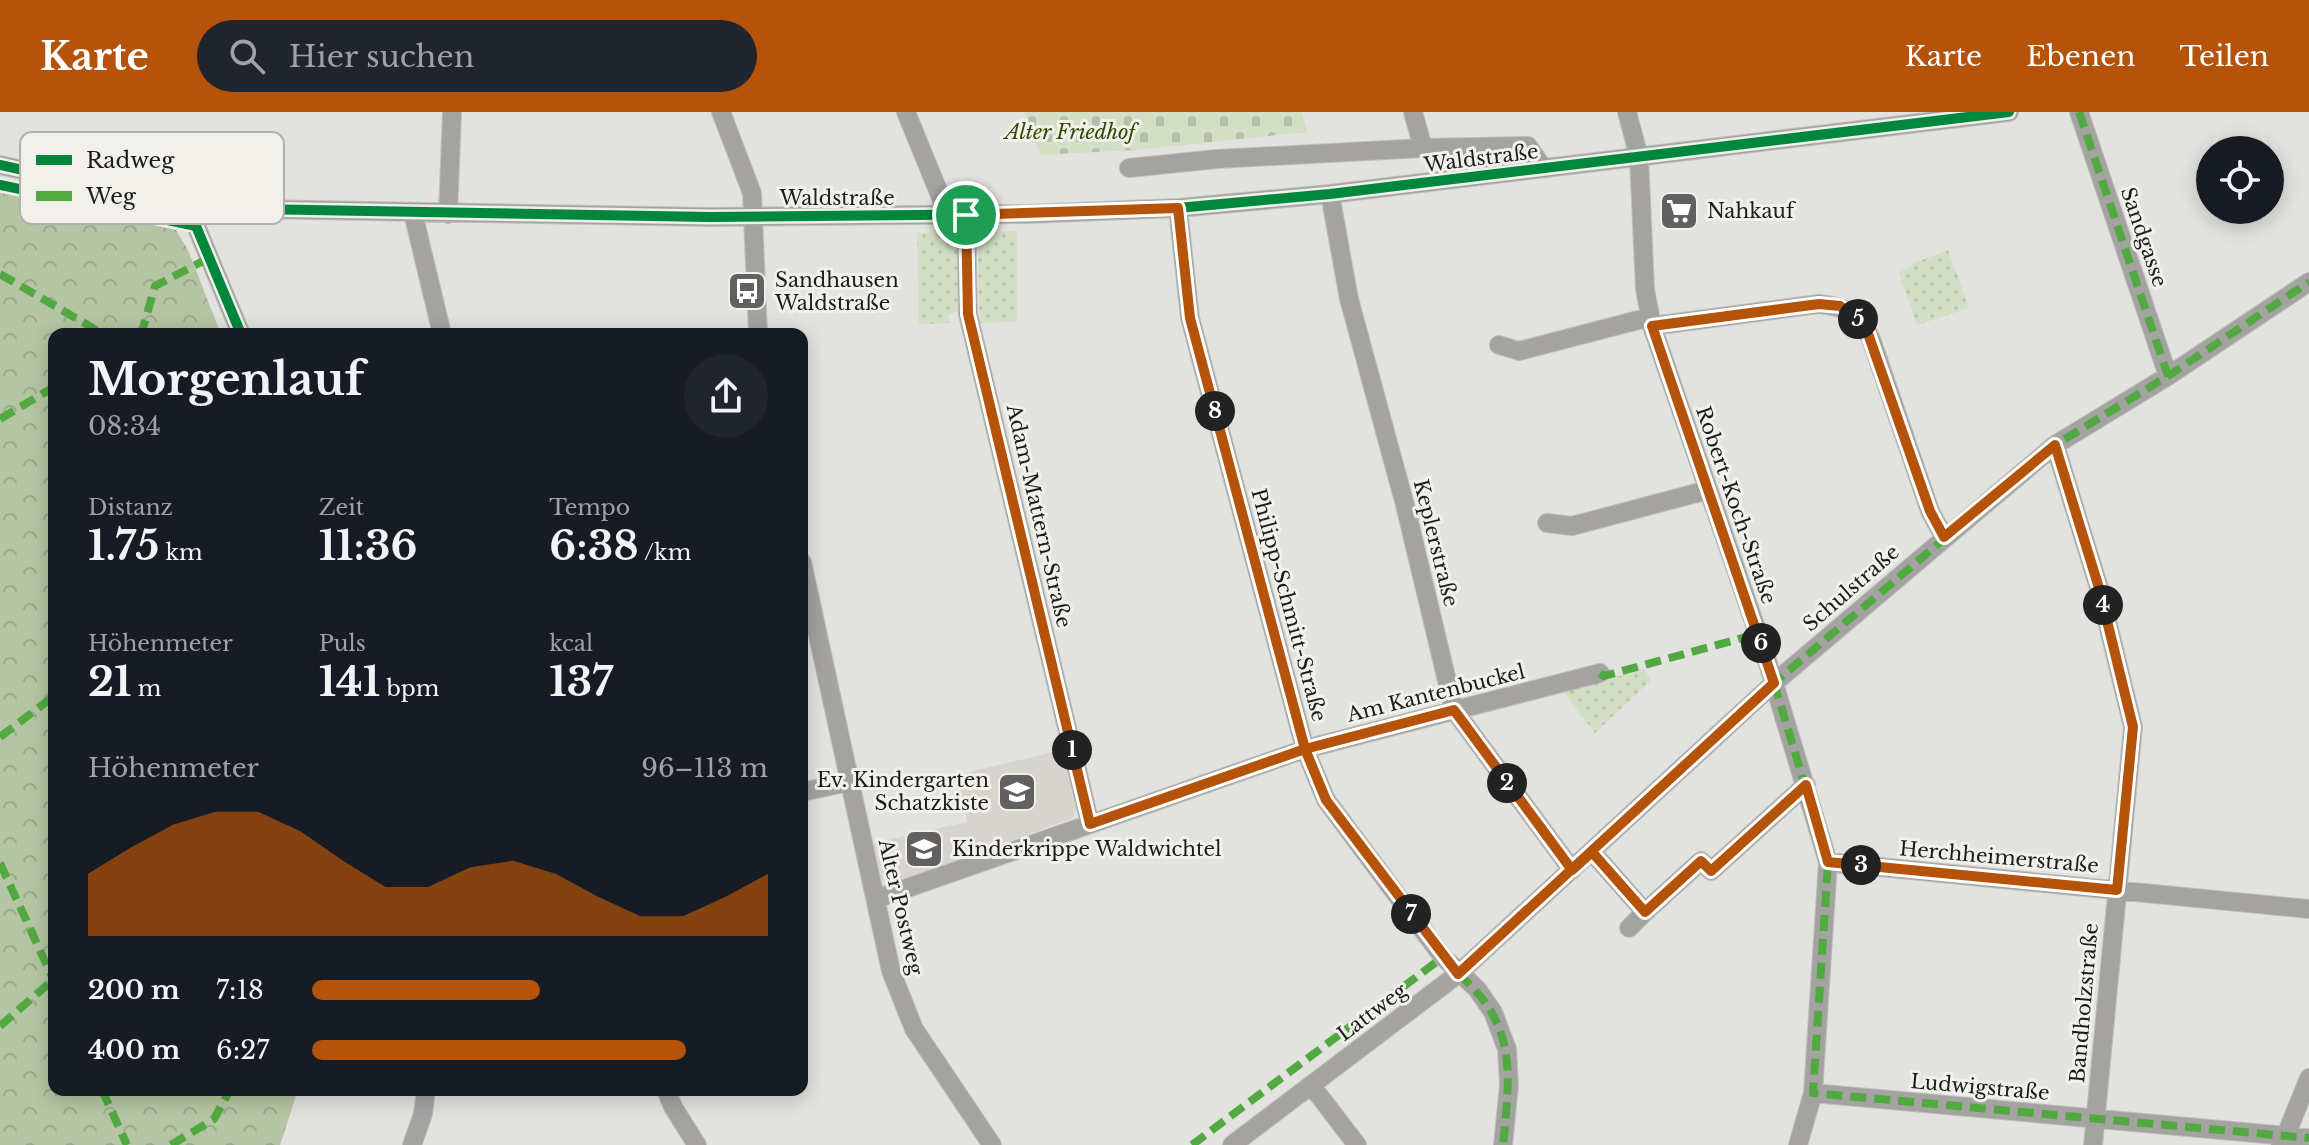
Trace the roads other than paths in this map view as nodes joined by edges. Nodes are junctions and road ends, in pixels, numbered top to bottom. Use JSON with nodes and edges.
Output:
{"nodes":[{"id":1,"x":452,"y":112,"type":"edge"},
{"id":2,"x":721,"y":112,"type":"edge"},
{"id":3,"x":906,"y":112,"type":"edge"},
{"id":4,"x":1413,"y":112,"type":"edge"},
{"id":5,"x":1627,"y":112,"type":"edge"},
{"id":6,"x":1851,"y":112,"type":"edge"},
{"id":7,"x":2009,"y":112,"type":"edge"},
{"id":8,"x":2079,"y":112,"type":"edge"},
{"id":9,"x":1857,"y":131,"type":"junction"},
{"id":10,"x":1423,"y":148,"type":"junction"},
{"id":11,"x":1639,"y":157,"type":"junction"},
{"id":12,"x":0,"y":165,"type":"edge"},
{"id":13,"x":1129,"y":168,"type":"dead end"},
{"id":14,"x":1543,"y":168,"type":"junction"},
{"id":15,"x":20,"y":169,"type":"edge"},
{"id":16,"x":1330,"y":194,"type":"junction"},
{"id":17,"x":1178,"y":208,"type":"junction"},
{"id":18,"x":284,"y":210,"type":"edge"},
{"id":19,"x":413,"y":213,"type":"junction"},
{"id":20,"x":448,"y":214,"type":"junction"},
{"id":21,"x":957,"y":215,"type":"junction"},
{"id":22,"x":755,"y":217,"type":"junction"},
{"id":23,"x":196,"y":224,"type":"edge"},
{"id":24,"x":2309,"y":282,"type":"edge"},
{"id":25,"x":1651,"y":321,"type":"junction"},
{"id":26,"x":238,"y":328,"type":"edge"},
{"id":27,"x":441,"y":328,"type":"edge"},
{"id":28,"x":758,"y":328,"type":"edge"},
{"id":29,"x":1499,"y":345,"type":"dead end"},
{"id":30,"x":2168,"y":376,"type":"junction"},
{"id":31,"x":2055,"y":445,"type":"junction"},
{"id":32,"x":1708,"y":490,"type":"junction"},
{"id":33,"x":1547,"y":523,"type":"dead end"},
{"id":34,"x":1944,"y":537,"type":"junction"},
{"id":35,"x":808,"y":606,"type":"edge"},
{"id":36,"x":1600,"y":673,"type":"dead end"},
{"id":37,"x":1774,"y":683,"type":"junction"},
{"id":38,"x":1454,"y":710,"type":"junction"},
{"id":39,"x":1305,"y":749,"type":"junction"},
{"id":40,"x":849,"y":782,"type":"junction"},
{"id":41,"x":1806,"y":785,"type":"junction"},
{"id":42,"x":808,"y":791,"type":"edge"},
{"id":43,"x":1090,"y":824,"type":"junction"},
{"id":44,"x":1592,"y":852,"type":"junction"},
{"id":45,"x":1828,"y":862,"type":"junction"},
{"id":46,"x":1572,"y":870,"type":"junction"},
{"id":47,"x":2117,"y":890,"type":"junction"},
{"id":48,"x":876,"y":899,"type":"junction"},
{"id":49,"x":2309,"y":909,"type":"edge"},
{"id":50,"x":1645,"y":912,"type":"junction"},
{"id":51,"x":1629,"y":928,"type":"dead end"},
{"id":52,"x":1458,"y":974,"type":"junction"},
{"id":53,"x":2309,"y":1078,"type":"edge"},
{"id":54,"x":1311,"y":1085,"type":"junction"},
{"id":55,"x":1813,"y":1093,"type":"junction"},
{"id":56,"x":425,"y":1096,"type":"edge"},
{"id":57,"x":668,"y":1096,"type":"edge"},
{"id":58,"x":2095,"y":1119,"type":"junction"},
{"id":59,"x":2309,"y":1138,"type":"edge"},
{"id":60,"x":2283,"y":1140,"type":"edge"},
{"id":61,"x":412,"y":1145,"type":"edge"},
{"id":62,"x":697,"y":1145,"type":"edge"},
{"id":63,"x":992,"y":1145,"type":"edge"},
{"id":64,"x":1232,"y":1145,"type":"edge"},
{"id":65,"x":1357,"y":1145,"type":"edge"},
{"id":66,"x":1503,"y":1145,"type":"edge"},
{"id":67,"x":1798,"y":1145,"type":"edge"},
{"id":68,"x":2093,"y":1145,"type":"edge"}],
"edges":[{"from":1,"to":20,"type":"street"},
{"from":2,"to":22,"type":"street"},
{"from":3,"to":21,"type":"street"},
{"from":4,"to":10,"type":"street"},
{"from":5,"to":11,"type":"street","name":"Robert-Koch-Straße"},
{"from":6,"to":9,"type":"street"},
{"from":7,"to":9,"type":"street","name":"Waldstraße"},
{"from":8,"to":30,"type":"street","name":"Sandgasse"},
{"from":9,"to":11,"type":"street","name":"Waldstraße"},
{"from":10,"to":13,"type":"street"},
{"from":10,"to":14,"type":"street"},
{"from":11,"to":14,"type":"street","name":"Waldstraße"},
{"from":11,"to":25,"type":"street","name":"Robert-Koch-Straße"},
{"from":12,"to":15,"type":"street","name":"Waldstraße"},
{"from":14,"to":16,"type":"street","name":"Waldstraße"},
{"from":16,"to":17,"type":"street","name":"Waldstraße"},
{"from":16,"to":38,"type":"street","name":"Keplerstraße"},
{"from":17,"to":21,"type":"street","name":"Waldstraße"},
{"from":17,"to":39,"type":"street","name":"Philipp-Schmitt-Straße"},
{"from":18,"to":19,"type":"street","name":"Waldstraße"},
{"from":19,"to":20,"type":"street","name":"Waldstraße"},
{"from":19,"to":27,"type":"street"},
{"from":20,"to":22,"type":"street","name":"Waldstraße"},
{"from":21,"to":22,"type":"street","name":"Waldstraße"},
{"from":21,"to":43,"type":"street","name":"Adam-Mattern-Straße"},
{"from":22,"to":28,"type":"street"},
{"from":23,"to":26,"type":"street"},
{"from":24,"to":30,"type":"street","name":"Schulstraße"},
{"from":25,"to":29,"type":"street"},
{"from":25,"to":32,"type":"street","name":"Robert-Koch-Straße"},
{"from":25,"to":34,"type":"street"},
{"from":30,"to":31,"type":"street","name":"Schulstraße"},
{"from":31,"to":34,"type":"street","name":"Schulstraße"},
{"from":31,"to":47,"type":"street","name":"Bandholzstraße"},
{"from":32,"to":33,"type":"street"},
{"from":32,"to":37,"type":"street","name":"Robert-Koch-Straße"},
{"from":34,"to":37,"type":"street","name":"Schulstraße"},
{"from":35,"to":40,"type":"street","name":"Alter Postweg"},
{"from":36,"to":38,"type":"street","name":"Am Kantenbuckel"},
{"from":37,"to":41,"type":"street","name":"Robert-Koch-Straße"},
{"from":37,"to":44,"type":"street","name":"Schulstraße"},
{"from":38,"to":39,"type":"street","name":"Am Kantenbuckel"},
{"from":38,"to":46,"type":"street","name":"Keplerstraße"},
{"from":39,"to":43,"type":"street","name":"Am Kantenbuckel"},
{"from":39,"to":52,"type":"street","name":"Philipp-Schmitt-Straße"},
{"from":40,"to":42,"type":"street"},
{"from":40,"to":48,"type":"street","name":"Alter Postweg"},
{"from":41,"to":45,"type":"street","name":"Robert-Koch-Straße"},
{"from":41,"to":50,"type":"street"},
{"from":43,"to":48,"type":"street","name":"Am Kantenbuckel"},
{"from":44,"to":46,"type":"street","name":"Schulstraße"},
{"from":44,"to":50,"type":"street"},
{"from":45,"to":47,"type":"street","name":"Herchheimerstraße"},
{"from":45,"to":55,"type":"street","name":"Robert-Koch-Straße"},
{"from":46,"to":52,"type":"street","name":"Schulstraße"},
{"from":47,"to":49,"type":"street","name":"Herchheimerstraße"},
{"from":47,"to":58,"type":"street","name":"Bandholzstraße"},
{"from":48,"to":63,"type":"street","name":"Alter Postweg"},
{"from":50,"to":51,"type":"street"},
{"from":52,"to":54,"type":"street","name":"Lattweg"},
{"from":52,"to":66,"type":"street","name":"Philipp-Schmitt-Straße"},
{"from":53,"to":60,"type":"street"},
{"from":54,"to":64,"type":"street","name":"Lattweg"},
{"from":54,"to":65,"type":"street"},
{"from":55,"to":58,"type":"street","name":"Ludwigstraße"},
{"from":55,"to":67,"type":"street","name":"Robert-Koch-Straße"},
{"from":56,"to":61,"type":"street"},
{"from":57,"to":62,"type":"street"},
{"from":58,"to":60,"type":"street","name":"Ludwigstraße"},
{"from":58,"to":68,"type":"street","name":"Bandholzstraße"},
{"from":59,"to":60,"type":"street","name":"Ludwigstraße"}]}
